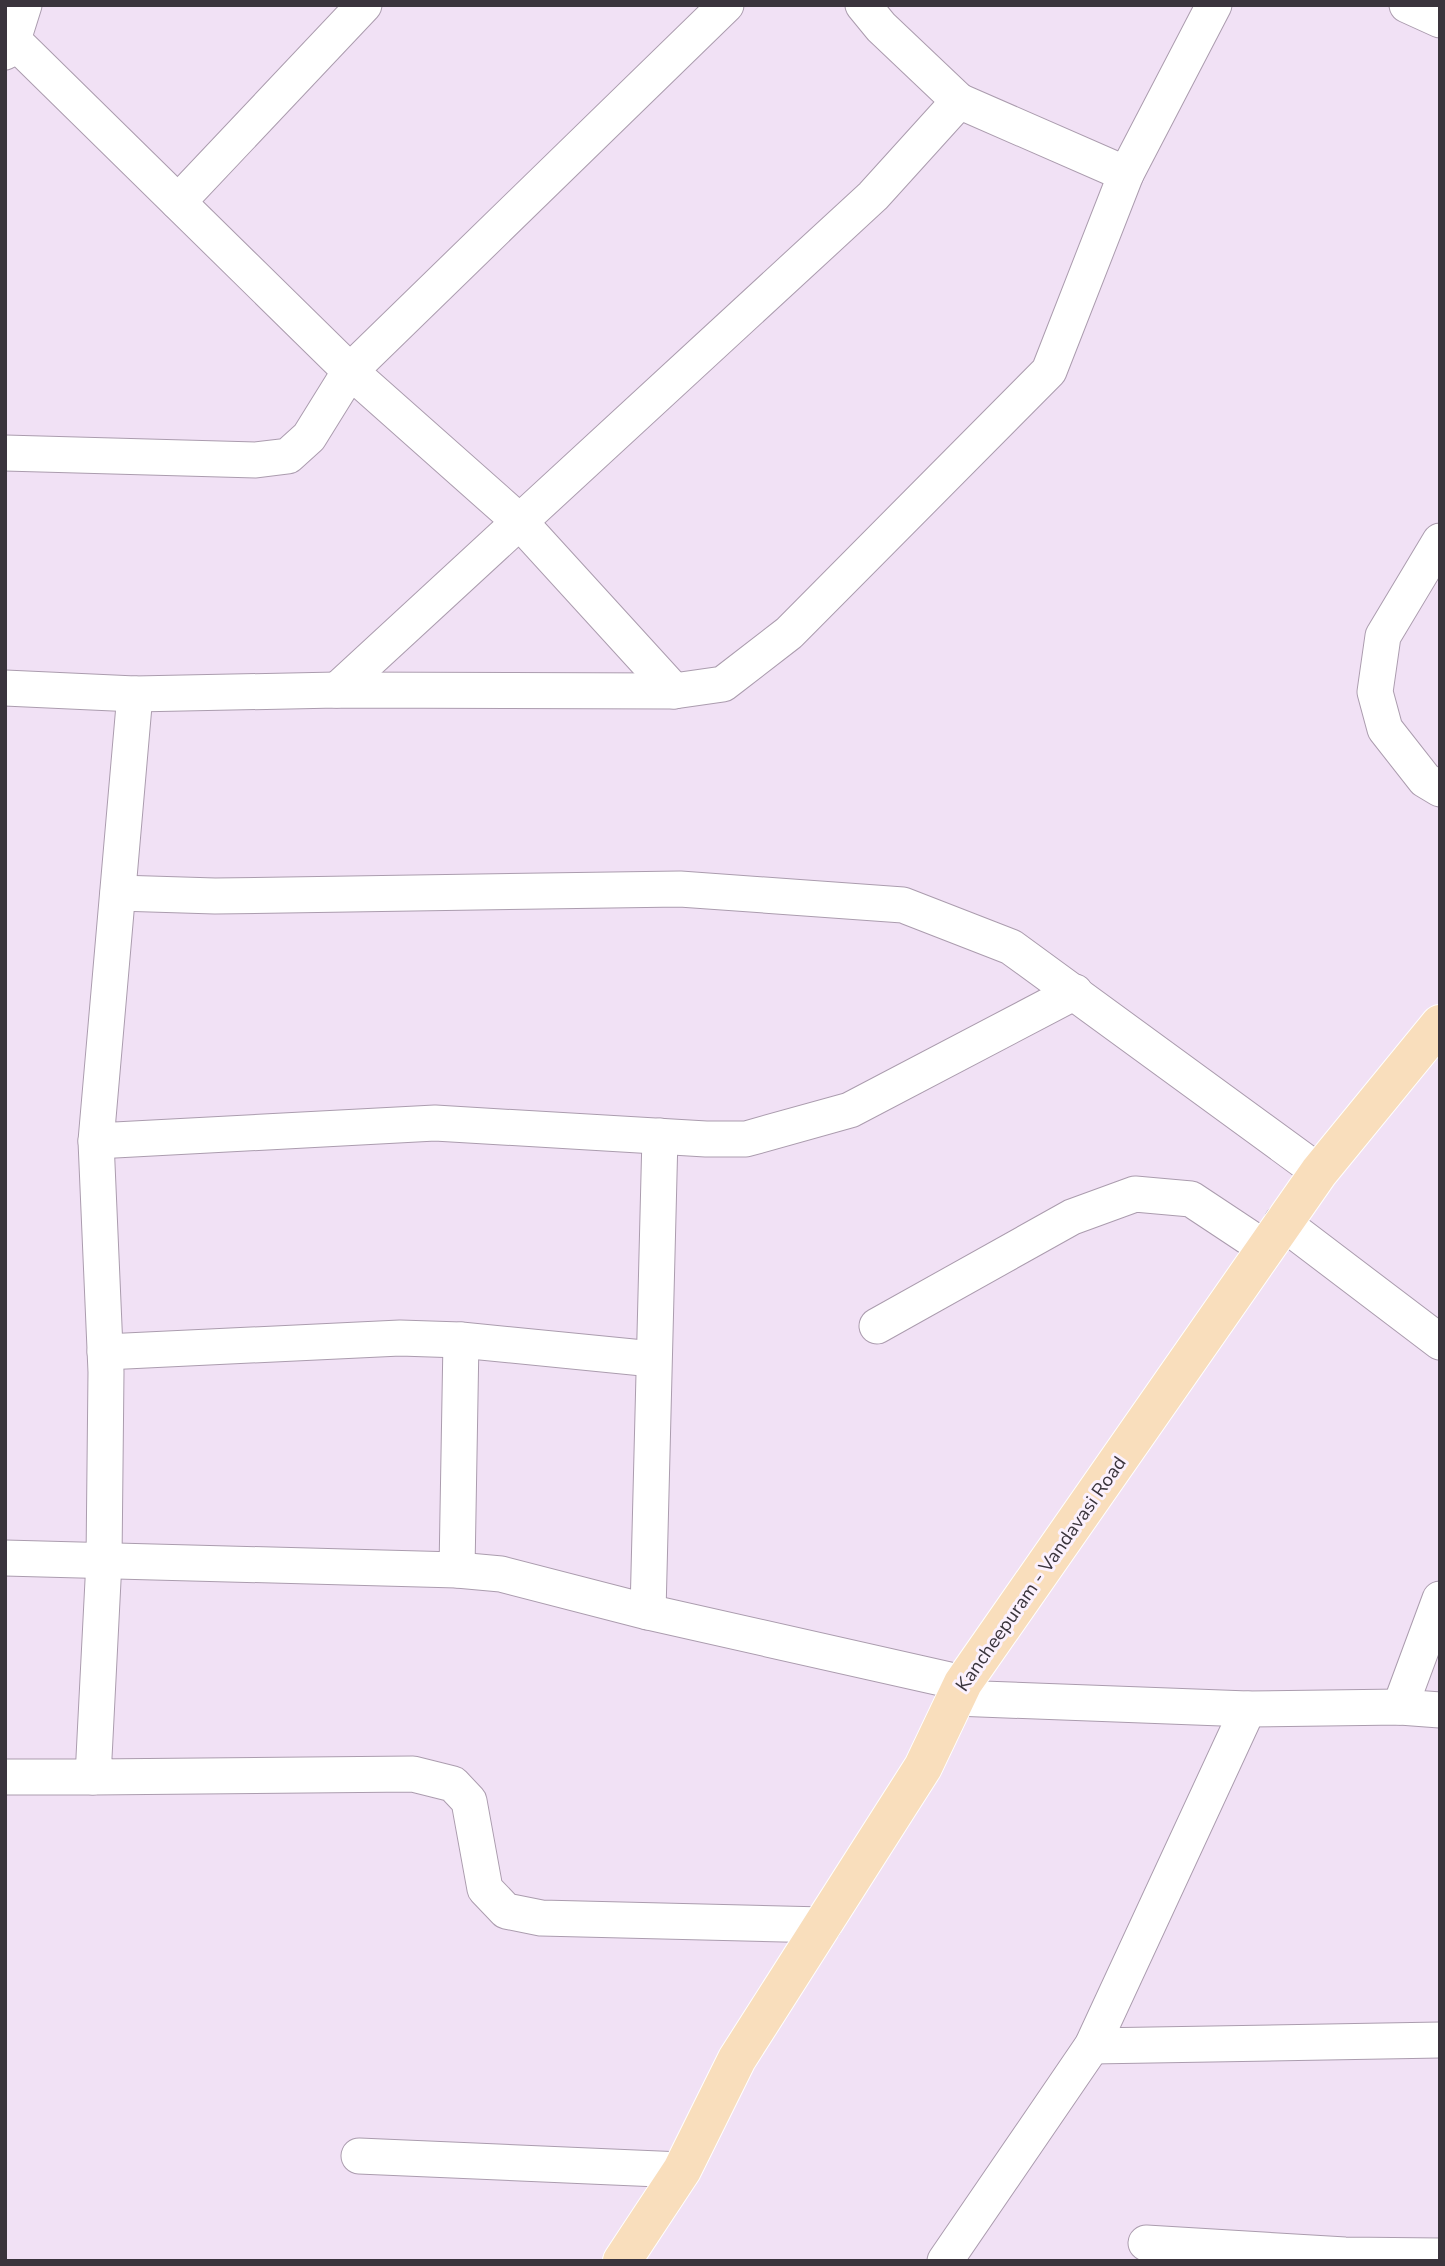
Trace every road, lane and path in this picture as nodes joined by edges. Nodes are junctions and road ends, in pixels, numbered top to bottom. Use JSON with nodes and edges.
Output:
{"nodes":[{"id":1,"x":24,"y":5,"type":"edge"},
{"id":2,"x":364,"y":5,"type":"edge"},
{"id":3,"x":726,"y":5,"type":"edge"},
{"id":4,"x":863,"y":5,"type":"edge"},
{"id":5,"x":1214,"y":5,"type":"edge"},
{"id":6,"x":1407,"y":5,"type":"edge"},
{"id":7,"x":1440,"y":20,"type":"edge"},
{"id":8,"x":9,"y":46,"type":"edge"},
{"id":9,"x":959,"y":101,"type":"junction"},
{"id":10,"x":1126,"y":174,"type":"junction"},
{"id":11,"x":178,"y":202,"type":"junction"},
{"id":12,"x":350,"y":371,"type":"junction"},
{"id":13,"x":5,"y":453,"type":"edge"},
{"id":14,"x":519,"y":521,"type":"junction"},
{"id":15,"x":1440,"y":541,"type":"edge"},
{"id":16,"x":5,"y":688,"type":"edge"},
{"id":17,"x":337,"y":690,"type":"junction"},
{"id":18,"x":674,"y":691,"type":"junction"},
{"id":19,"x":135,"y":694,"type":"junction"},
{"id":20,"x":1440,"y":789,"type":"edge"},
{"id":21,"x":118,"y":893,"type":"junction"},
{"id":22,"x":1075,"y":992,"type":"junction"},
{"id":23,"x":1440,"y":1024,"type":"edge"},
{"id":24,"x":660,"y":1136,"type":"junction"},
{"id":25,"x":96,"y":1141,"type":"junction"},
{"id":26,"x":1319,"y":1172,"type":"junction"},
{"id":27,"x":1274,"y":1235,"type":"junction"},
{"id":28,"x":877,"y":1326,"type":"dead end"},
{"id":29,"x":461,"y":1340,"type":"junction"},
{"id":30,"x":1440,"y":1342,"type":"edge"},
{"id":31,"x":105,"y":1352,"type":"junction"},
{"id":32,"x":653,"y":1359,"type":"junction"},
{"id":33,"x":5,"y":1558,"type":"edge"},
{"id":34,"x":104,"y":1561,"type":"junction"},
{"id":35,"x":457,"y":1570,"type":"junction"},
{"id":36,"x":1440,"y":1600,"type":"edge"},
{"id":37,"x":648,"y":1612,"type":"junction"},
{"id":38,"x":959,"y":1690,"type":"junction"},
{"id":39,"x":1400,"y":1707,"type":"junction"},
{"id":40,"x":1248,"y":1709,"type":"junction"},
{"id":41,"x":1440,"y":1710,"type":"edge"},
{"id":42,"x":5,"y":1777,"type":"edge"},
{"id":43,"x":93,"y":1777,"type":"junction"},
{"id":44,"x":824,"y":1925,"type":"junction"},
{"id":45,"x":1440,"y":2040,"type":"edge"},
{"id":46,"x":1092,"y":2046,"type":"junction"},
{"id":47,"x":359,"y":2156,"type":"dead end"},
{"id":48,"x":682,"y":2170,"type":"junction"},
{"id":49,"x":1146,"y":2243,"type":"dead end"},
{"id":50,"x":1440,"y":2256,"type":"edge"},
{"id":51,"x":1345,"y":2258,"type":"edge"},
{"id":52,"x":622,"y":2261,"type":"edge"},
{"id":53,"x":945,"y":2261,"type":"edge"}],
"edges":[{"from":1,"to":8,"type":"street"},
{"from":2,"to":11,"type":"street"},
{"from":3,"to":12,"type":"street"},
{"from":4,"to":9,"type":"street"},
{"from":5,"to":10,"type":"street"},
{"from":6,"to":7,"type":"street"},
{"from":8,"to":11,"type":"street"},
{"from":9,"to":10,"type":"street"},
{"from":9,"to":14,"type":"street"},
{"from":10,"to":18,"type":"street"},
{"from":11,"to":12,"type":"street"},
{"from":12,"to":13,"type":"street"},
{"from":12,"to":14,"type":"street"},
{"from":14,"to":17,"type":"street"},
{"from":14,"to":18,"type":"street"},
{"from":15,"to":20,"type":"street"},
{"from":16,"to":19,"type":"street"},
{"from":17,"to":18,"type":"street"},
{"from":17,"to":19,"type":"street"},
{"from":19,"to":21,"type":"street"},
{"from":21,"to":22,"type":"street"},
{"from":21,"to":25,"type":"street"},
{"from":22,"to":24,"type":"street"},
{"from":22,"to":26,"type":"street"},
{"from":23,"to":26,"type":"main road","name":"Kancheepuram - Vandavasi Road"},
{"from":24,"to":25,"type":"street"},
{"from":24,"to":32,"type":"street"},
{"from":25,"to":31,"type":"street"},
{"from":26,"to":27,"type":"main road","name":"Kancheepuram - Vandavasi Road"},
{"from":27,"to":28,"type":"street"},
{"from":27,"to":30,"type":"street"},
{"from":27,"to":38,"type":"main road","name":"Kancheepuram - Vandavasi Road"},
{"from":29,"to":31,"type":"street"},
{"from":29,"to":32,"type":"street"},
{"from":29,"to":35,"type":"street"},
{"from":31,"to":34,"type":"street"},
{"from":32,"to":37,"type":"street"},
{"from":33,"to":34,"type":"street"},
{"from":34,"to":35,"type":"street"},
{"from":34,"to":43,"type":"street"},
{"from":35,"to":37,"type":"street"},
{"from":36,"to":39,"type":"street"},
{"from":37,"to":38,"type":"street"},
{"from":38,"to":40,"type":"street"},
{"from":38,"to":44,"type":"main road","name":"Kancheepuram - Vandavasi Road"},
{"from":39,"to":40,"type":"street"},
{"from":39,"to":41,"type":"street"},
{"from":40,"to":46,"type":"street"},
{"from":42,"to":43,"type":"street"},
{"from":43,"to":44,"type":"street"},
{"from":44,"to":48,"type":"main road","name":"Kancheepuram - Vandavasi Road"},
{"from":45,"to":46,"type":"street"},
{"from":46,"to":53,"type":"street"},
{"from":47,"to":48,"type":"street"},
{"from":48,"to":52,"type":"main road","name":"Kancheepuram - Vandavasi Road"},
{"from":49,"to":51,"type":"street"},
{"from":50,"to":51,"type":"street"}]}
